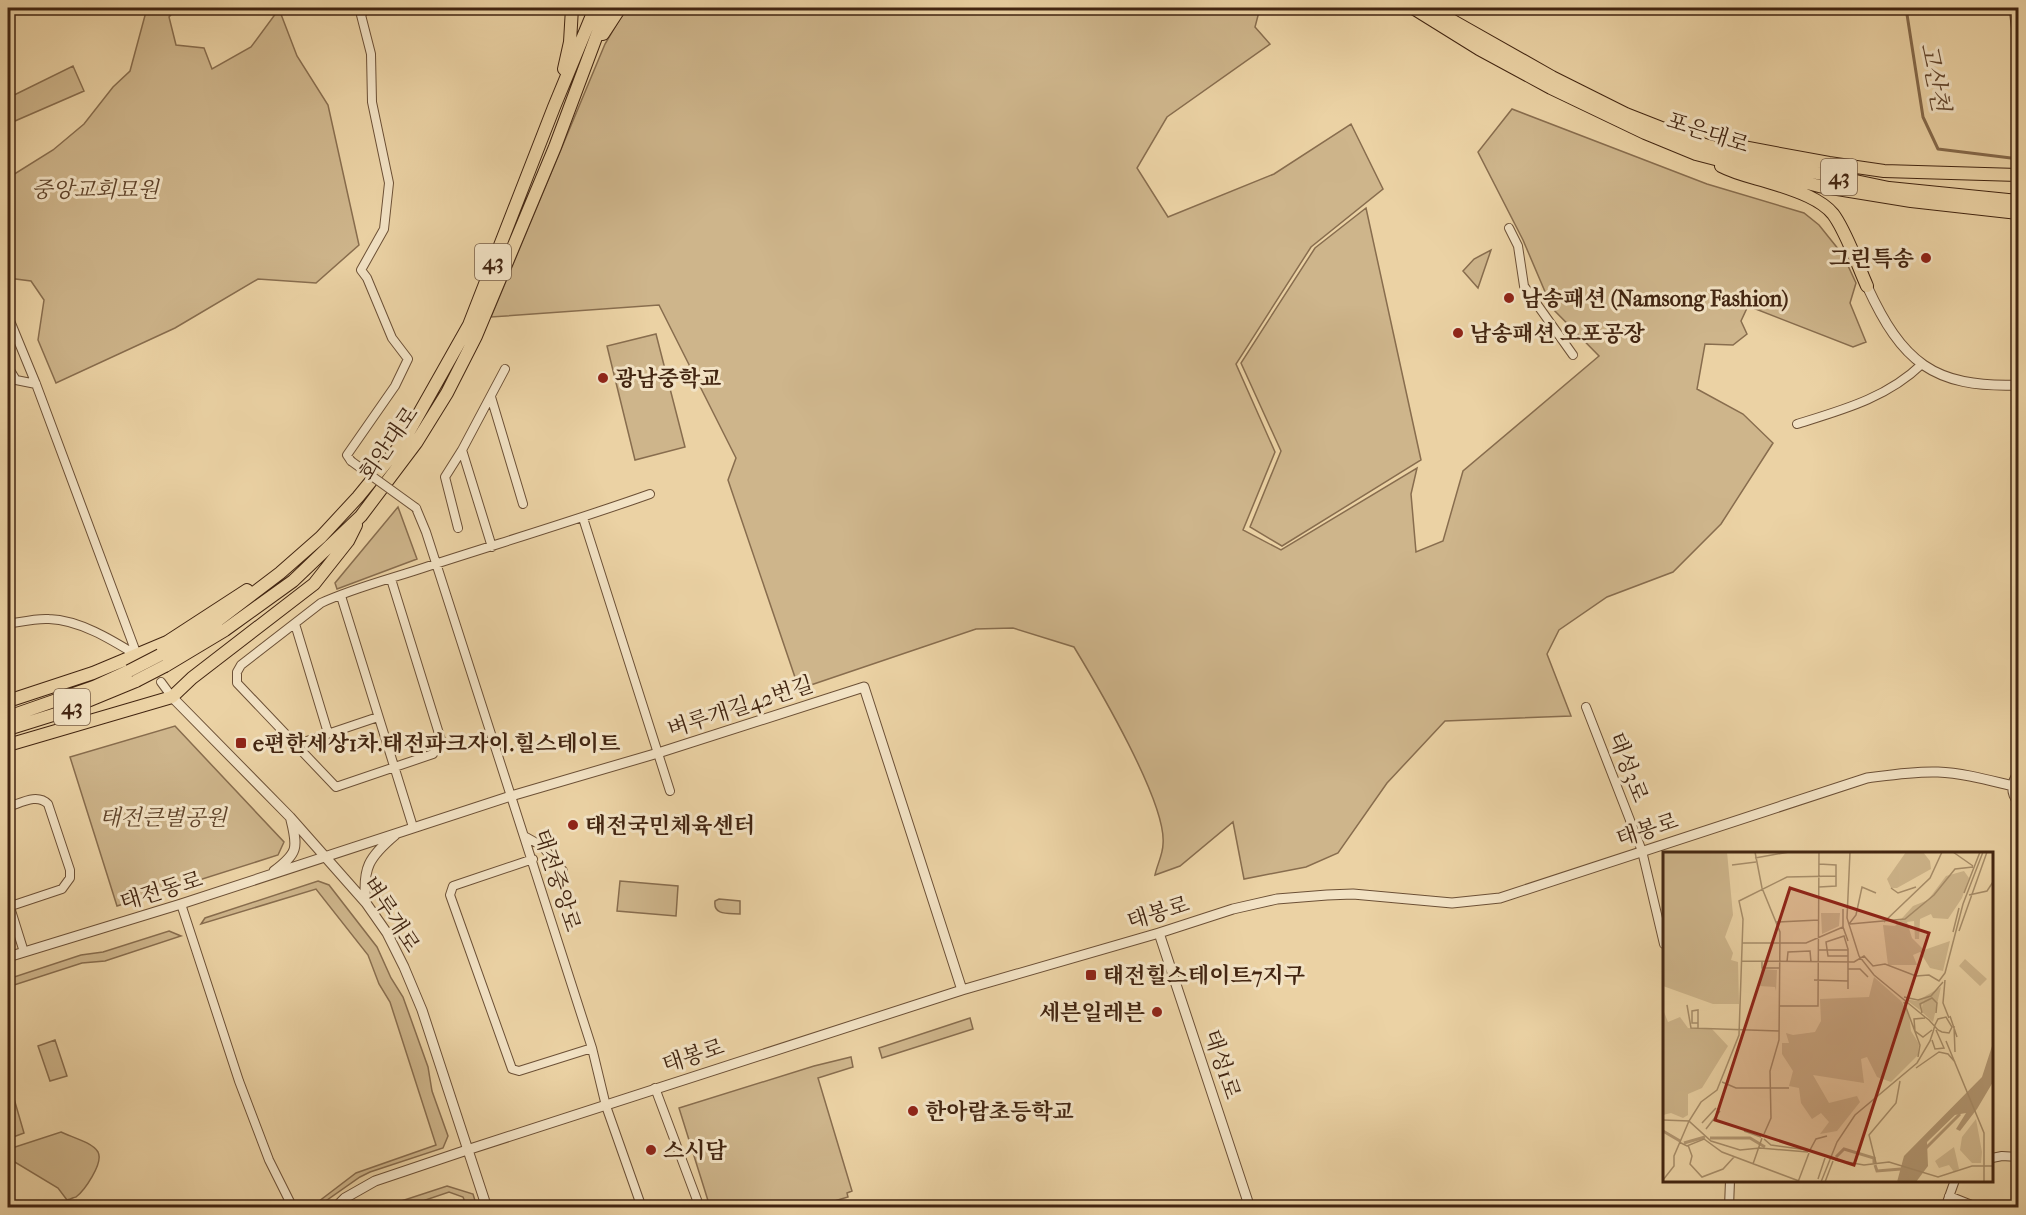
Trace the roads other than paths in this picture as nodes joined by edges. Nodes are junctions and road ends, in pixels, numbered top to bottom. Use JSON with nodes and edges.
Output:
{"nodes":[{"id":1,"x":366,"y":8,"type":"edge"},
{"id":2,"x":572,"y":8,"type":"edge"},
{"id":3,"x":594,"y":8,"type":"edge"},
{"id":4,"x":607,"y":8,"type":"edge"},
{"id":5,"x":620,"y":8,"type":"edge"},
{"id":6,"x":1413,"y":8,"type":"edge"},
{"id":7,"x":1433,"y":8,"type":"edge"},
{"id":8,"x":2014,"y":8,"type":"edge"},
{"id":9,"x":2019,"y":41,"type":"edge"},
{"id":10,"x":591,"y":52,"type":"junction"},
{"id":11,"x":560,"y":93,"type":"junction"},
{"id":12,"x":1666,"y":130,"type":"junction"},
{"id":13,"x":1696,"y":153,"type":"junction"},
{"id":14,"x":2019,"y":175,"type":"edge"},
{"id":15,"x":2018,"y":207,"type":"edge"},
{"id":16,"x":1509,"y":228,"type":"dead end"},
{"id":17,"x":1867,"y":286,"type":"joint"},
{"id":18,"x":8,"y":316,"type":"edge"},
{"id":19,"x":1573,"y":355,"type":"dead end"},
{"id":20,"x":1922,"y":364,"type":"junction"},
{"id":21,"x":8,"y":367,"type":"edge"},
{"id":22,"x":505,"y":369,"type":"dead end"},
{"id":23,"x":36,"y":384,"type":"junction"},
{"id":24,"x":2019,"y":385,"type":"edge"},
{"id":25,"x":491,"y":397,"type":"junction"},
{"id":26,"x":1797,"y":424,"type":"dead end"},
{"id":27,"x":462,"y":450,"type":"junction"},
{"id":28,"x":651,"y":494,"type":"dead end"},
{"id":29,"x":358,"y":497,"type":"junction"},
{"id":30,"x":523,"y":504,"type":"dead end"},
{"id":31,"x":361,"y":516,"type":"junction"},
{"id":32,"x":583,"y":518,"type":"junction"},
{"id":33,"x":458,"y":528,"type":"dead end"},
{"id":34,"x":492,"y":547,"type":"junction"},
{"id":35,"x":436,"y":564,"type":"junction"},
{"id":36,"x":391,"y":579,"type":"junction"},
{"id":37,"x":341,"y":596,"type":"junction"},
{"id":38,"x":8,"y":624,"type":"edge"},
{"id":39,"x":295,"y":624,"type":"junction"},
{"id":40,"x":140,"y":657,"type":"junction"},
{"id":41,"x":163,"y":660,"type":"junction"},
{"id":42,"x":132,"y":676,"type":"junction"},
{"id":43,"x":161,"y":682,"type":"dead end"},
{"id":44,"x":172,"y":698,"type":"junction"},
{"id":45,"x":8,"y":700,"type":"edge"},
{"id":46,"x":1586,"y":707,"type":"dead end"},
{"id":47,"x":8,"y":717,"type":"edge"},
{"id":48,"x":378,"y":717,"type":"junction"},
{"id":49,"x":8,"y":729,"type":"edge"},
{"id":50,"x":328,"y":733,"type":"junction"},
{"id":51,"x":8,"y":745,"type":"edge"},
{"id":52,"x":295,"y":746,"type":"junction"},
{"id":53,"x":658,"y":753,"type":"junction"},
{"id":54,"x":395,"y":766,"type":"junction"},
{"id":55,"x":2019,"y":774,"type":"edge"},
{"id":56,"x":2013,"y":786,"type":"junction"},
{"id":57,"x":670,"y":791,"type":"dead end"},
{"id":58,"x":511,"y":796,"type":"junction"},
{"id":59,"x":2019,"y":802,"type":"edge"},
{"id":60,"x":8,"y":807,"type":"edge"},
{"id":61,"x":290,"y":817,"type":"junction"},
{"id":62,"x":413,"y":827,"type":"junction"},
{"id":63,"x":399,"y":832,"type":"junction"},
{"id":64,"x":525,"y":837,"type":"junction"},
{"id":65,"x":1642,"y":851,"type":"junction"},
{"id":66,"x":324,"y":857,"type":"junction"},
{"id":67,"x":533,"y":859,"type":"junction"},
{"id":68,"x":563,"y":871,"type":"dead end"},
{"id":69,"x":266,"y":877,"type":"junction"},
{"id":70,"x":366,"y":903,"type":"junction"},
{"id":71,"x":181,"y":904,"type":"junction"},
{"id":72,"x":8,"y":905,"type":"edge"},
{"id":73,"x":1159,"y":933,"type":"junction"},
{"id":74,"x":1663,"y":936,"type":"edge"},
{"id":75,"x":24,"y":952,"type":"junction"},
{"id":76,"x":8,"y":957,"type":"edge"},
{"id":77,"x":962,"y":990,"type":"junction"},
{"id":78,"x":592,"y":1048,"type":"junction"},
{"id":79,"x":655,"y":1088,"type":"junction"},
{"id":80,"x":606,"y":1106,"type":"junction"},
{"id":81,"x":467,"y":1150,"type":"junction"},
{"id":82,"x":2019,"y":1157,"type":"edge"},
{"id":83,"x":1993,"y":1158,"type":"edge"},
{"id":84,"x":1730,"y":1182,"type":"edge"},
{"id":85,"x":1954,"y":1182,"type":"edge"},
{"id":86,"x":1949,"y":1196,"type":"junction"},
{"id":87,"x":293,"y":1208,"type":"edge"},
{"id":88,"x":335,"y":1208,"type":"edge"},
{"id":89,"x":487,"y":1208,"type":"edge"},
{"id":90,"x":642,"y":1208,"type":"edge"},
{"id":91,"x":700,"y":1208,"type":"edge"},
{"id":92,"x":1250,"y":1208,"type":"edge"},
{"id":93,"x":1729,"y":1208,"type":"edge"},
{"id":94,"x":1945,"y":1208,"type":"edge"},
{"id":95,"x":1979,"y":1208,"type":"edge"}],
"edges":[{"from":1,"to":35,"type":"street","name":"태전중앙로","bridge":true},
{"from":2,"to":11,"type":"highway"},
{"from":3,"to":11,"type":"highway","name":"회안대로","number":"43"},
{"from":4,"to":10,"type":"highway","name":"회안대로"},
{"from":5,"to":10,"type":"highway"},
{"from":6,"to":13,"type":"highway","name":"포은대로","number":"43"},
{"from":7,"to":12,"type":"highway","name":"포은대로","number":"43"},
{"from":8,"to":9,"type":"street"},
{"from":10,"to":31,"type":"highway","name":"회안대로","number":"43"},
{"from":11,"to":29,"type":"highway","name":"회안대로","number":"43"},
{"from":12,"to":14,"type":"highway"},
{"from":12,"to":15,"type":"highway","name":"포은대로","number":"43"},
{"from":13,"to":15,"type":"highway","name":"포은대로","number":"43"},
{"from":13,"to":17,"type":"highway"},
{"from":16,"to":19,"type":"street"},
{"from":17,"to":20,"type":"street"},
{"from":18,"to":23,"type":"street"},
{"from":20,"to":24,"type":"street"},
{"from":20,"to":26,"type":"street"},
{"from":21,"to":23,"type":"street"},
{"from":22,"to":25,"type":"street"},
{"from":23,"to":40,"type":"street"},
{"from":25,"to":27,"type":"street"},
{"from":25,"to":30,"type":"street"},
{"from":27,"to":33,"type":"street"},
{"from":27,"to":34,"type":"street"},
{"from":28,"to":32,"type":"street"},
{"from":29,"to":40,"type":"highway"},
{"from":29,"to":41,"type":"highway","name":"회안대로","number":"43"},
{"from":31,"to":41,"type":"highway","name":"회안대로","number":"43"},
{"from":31,"to":44,"type":"highway"},
{"from":32,"to":34,"type":"street"},
{"from":32,"to":53,"type":"street"},
{"from":34,"to":35,"type":"street"},
{"from":35,"to":36,"type":"street"},
{"from":35,"to":58,"type":"street","name":"태전중앙로"},
{"from":36,"to":37,"type":"street"},
{"from":36,"to":54,"type":"street"},
{"from":37,"to":39,"type":"street"},
{"from":37,"to":48,"type":"street"},
{"from":38,"to":40,"type":"street"},
{"from":39,"to":50,"type":"street"},
{"from":39,"to":52,"type":"street"},
{"from":40,"to":45,"type":"highway"},
{"from":41,"to":42,"type":"highway","number":"43","bridge":true},
{"from":42,"to":47,"type":"highway","number":"43"},
{"from":42,"to":49,"type":"highway","number":"43"},
{"from":43,"to":44,"type":"street"},
{"from":44,"to":51,"type":"highway"},
{"from":44,"to":61,"type":"street","name":"벼루개로"},
{"from":46,"to":65,"type":"street","name":"태성3로"},
{"from":48,"to":50,"type":"street"},
{"from":48,"to":54,"type":"street"},
{"from":50,"to":52,"type":"street"},
{"from":52,"to":54,"type":"street"},
{"from":53,"to":57,"type":"street"},
{"from":53,"to":58,"type":"street","name":"벼루개길42번길"},
{"from":53,"to":77,"type":"street","name":"벼루개길42번길"},
{"from":54,"to":62,"type":"street"},
{"from":55,"to":56,"type":"street"},
{"from":56,"to":59,"type":"street"},
{"from":56,"to":65,"type":"street","name":"태봉로"},
{"from":58,"to":62,"type":"street","name":"벼루개길42번길"},
{"from":58,"to":64,"type":"street","name":"태전중앙로"},
{"from":60,"to":72,"type":"street"},
{"from":61,"to":66,"type":"street","name":"벼루개로"},
{"from":61,"to":69,"type":"street"},
{"from":62,"to":63,"type":"street","name":"벼루개길42번길"},
{"from":63,"to":66,"type":"street","name":"벼루개길42번길"},
{"from":63,"to":70,"type":"street"},
{"from":64,"to":67,"type":"street","name":"태전중앙로"},
{"from":64,"to":68,"type":"street"},
{"from":65,"to":73,"type":"street","name":"태봉로"},
{"from":65,"to":74,"type":"street","name":"태성3로"},
{"from":66,"to":69,"type":"street","name":"태전동로"},
{"from":66,"to":70,"type":"street","name":"벼루개로"},
{"from":67,"to":78,"type":"street","name":"태전중앙로"},
{"from":67,"to":78,"type":"street"},
{"from":69,"to":71,"type":"street","name":"태전동로"},
{"from":70,"to":81,"type":"street","name":"벼루개로"},
{"from":71,"to":75,"type":"street","name":"태전동로"},
{"from":71,"to":87,"type":"street"},
{"from":72,"to":75,"type":"street"},
{"from":73,"to":77,"type":"street","name":"태봉로"},
{"from":73,"to":92,"type":"street","name":"태성1로"},
{"from":75,"to":76,"type":"street","name":"태전동로"},
{"from":77,"to":79,"type":"street","name":"태봉로"},
{"from":78,"to":80,"type":"street","name":"태전중앙로"},
{"from":79,"to":80,"type":"street","name":"태봉로"},
{"from":79,"to":91,"type":"street"},
{"from":80,"to":81,"type":"street","name":"태봉로"},
{"from":80,"to":90,"type":"street","name":"태전중앙로"},
{"from":81,"to":88,"type":"street","name":"태봉로"},
{"from":81,"to":89,"type":"street","name":"벼루개로"},
{"from":82,"to":83,"type":"street"},
{"from":84,"to":93,"type":"street"},
{"from":85,"to":86,"type":"street"},
{"from":86,"to":94,"type":"street"},
{"from":86,"to":95,"type":"street"}]}
